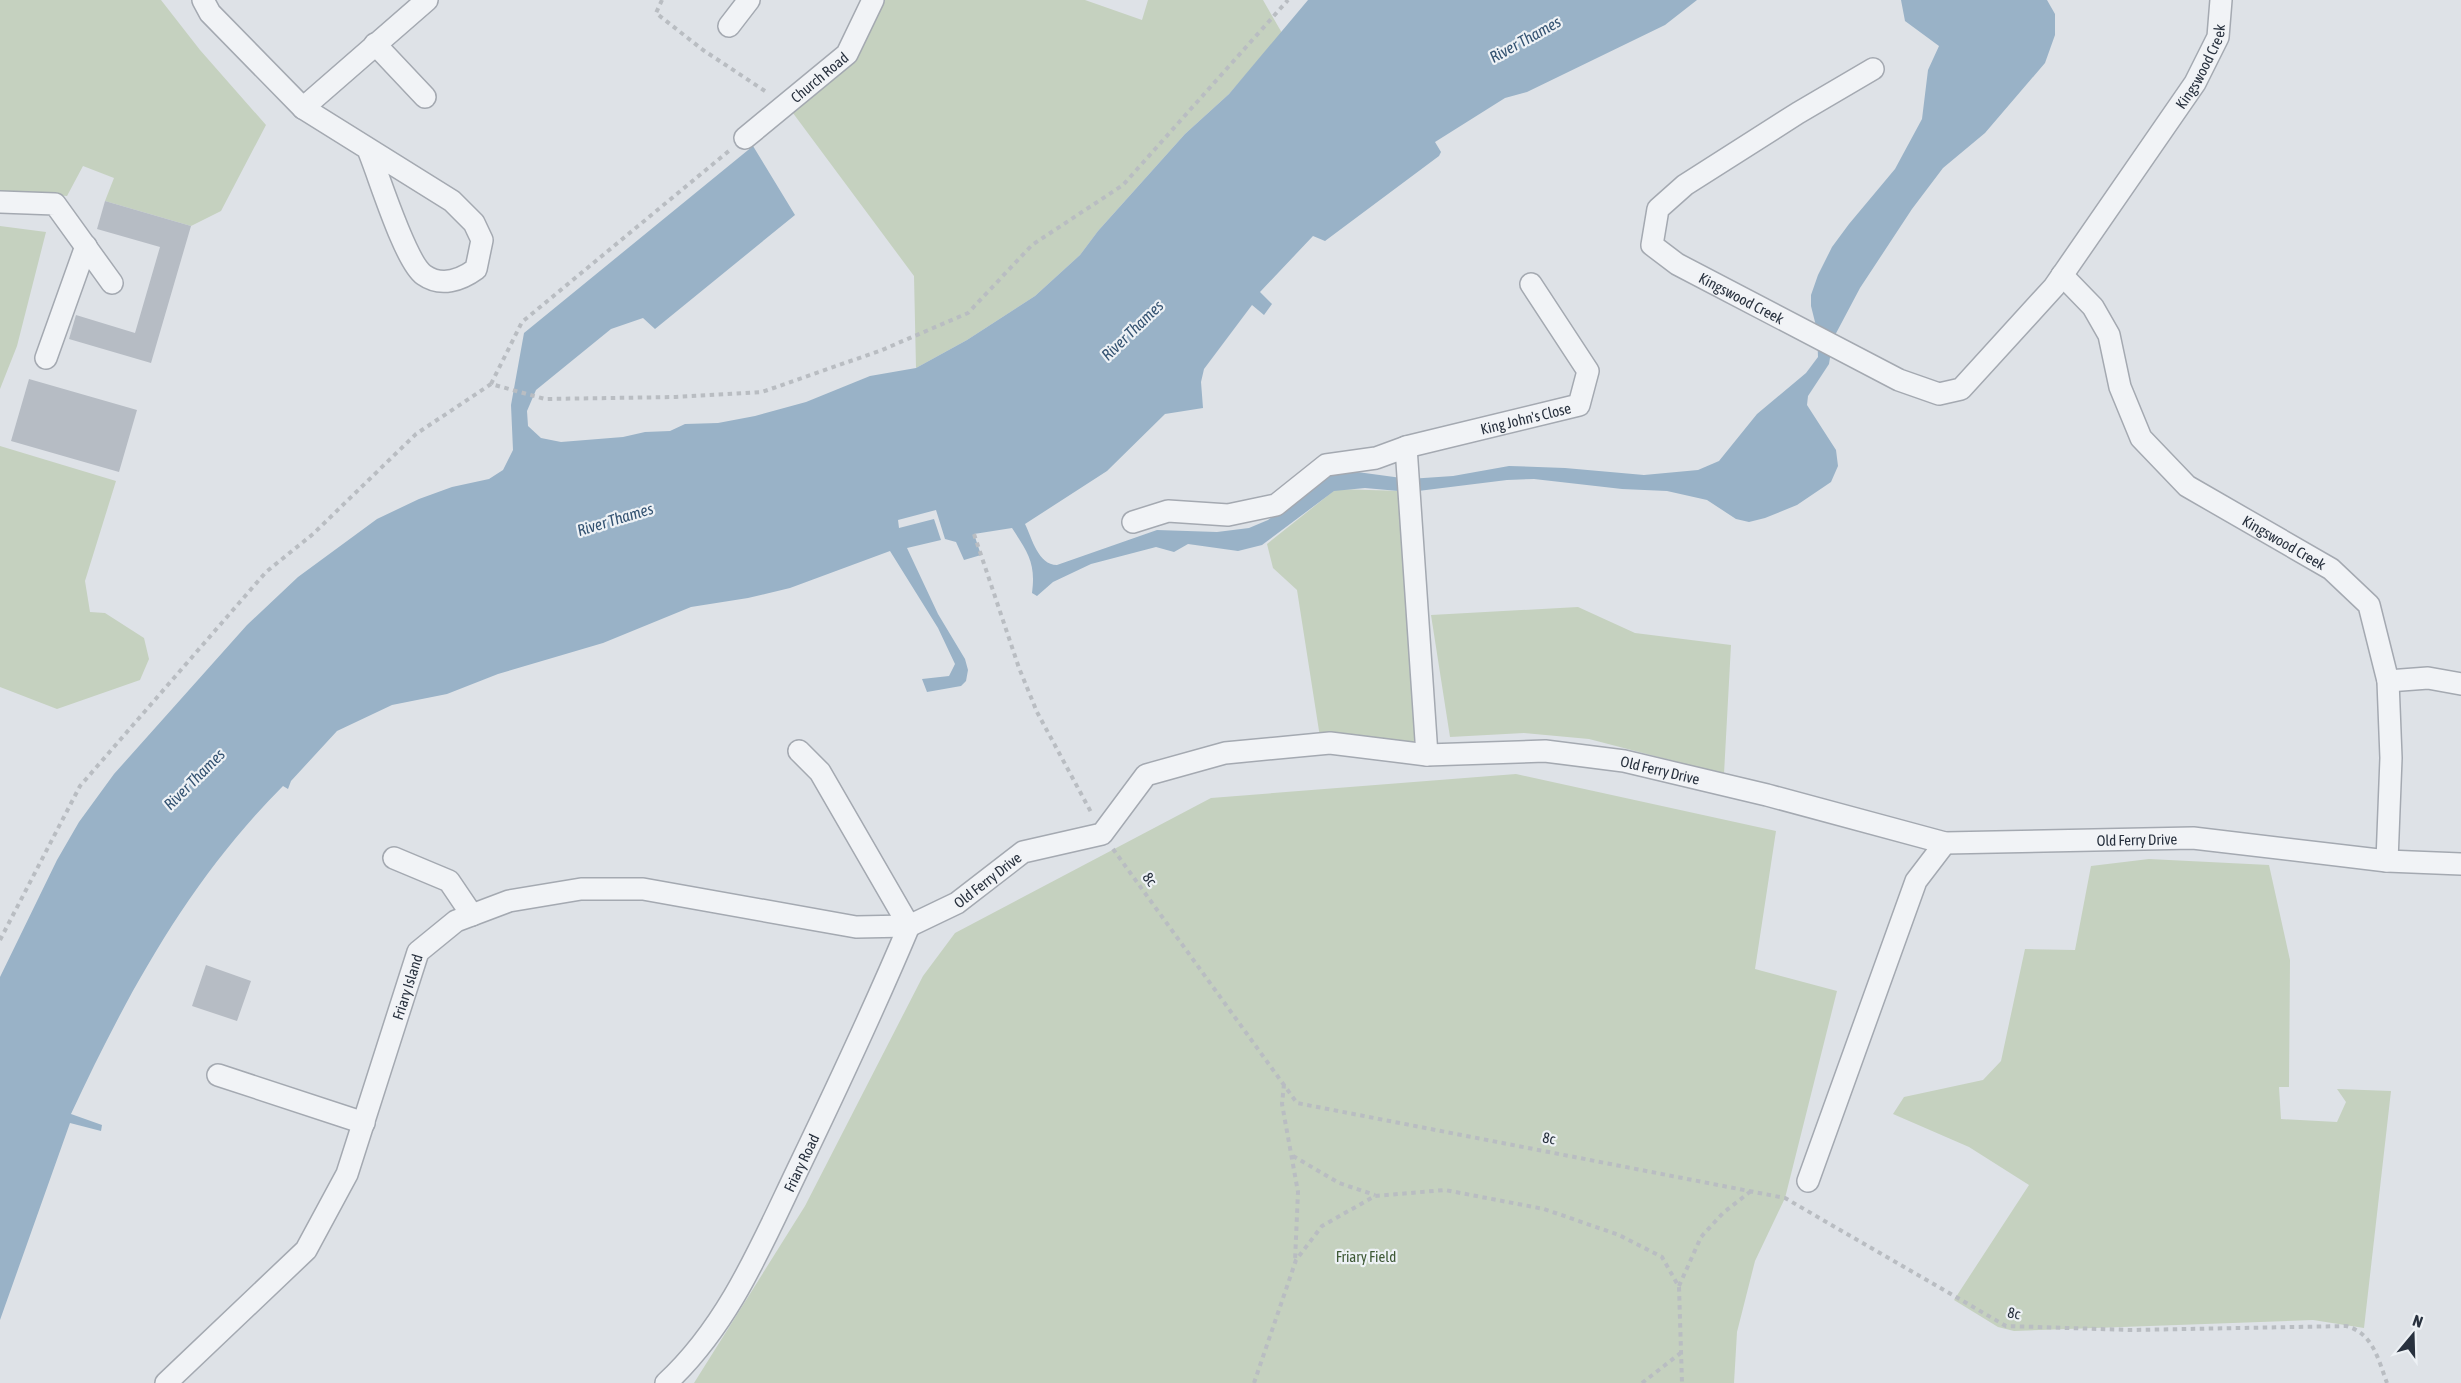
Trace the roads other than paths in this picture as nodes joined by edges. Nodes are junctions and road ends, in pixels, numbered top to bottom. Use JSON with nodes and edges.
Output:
{"nodes":[{"id":1,"x":203,"y":0,"type":"edge"},
{"id":2,"x":428,"y":0,"type":"edge"},
{"id":3,"x":749,"y":0,"type":"edge"},
{"id":4,"x":873,"y":0,"type":"edge"},
{"id":5,"x":2222,"y":0,"type":"edge"},
{"id":6,"x":729,"y":26,"type":"dead end"},
{"id":7,"x":375,"y":44,"type":"junction"},
{"id":8,"x":1873,"y":69,"type":"dead end"},
{"id":9,"x":425,"y":98,"type":"dead end"},
{"id":10,"x":303,"y":108,"type":"junction"},
{"id":11,"x":745,"y":138,"type":"road end"},
{"id":12,"x":369,"y":152,"type":"junction"},
{"id":13,"x":0,"y":202,"type":"edge"},
{"id":14,"x":86,"y":246,"type":"junction"},
{"id":15,"x":2062,"y":275,"type":"junction"},
{"id":16,"x":112,"y":283,"type":"dead end"},
{"id":17,"x":1531,"y":284,"type":"dead end"},
{"id":18,"x":46,"y":358,"type":"dead end"},
{"id":19,"x":1406,"y":447,"type":"junction"},
{"id":20,"x":1133,"y":522,"type":"dead end"},
{"id":21,"x":2388,"y":681,"type":"junction"},
{"id":22,"x":2461,"y":684,"type":"edge"},
{"id":23,"x":799,"y":751,"type":"dead end"},
{"id":24,"x":1427,"y":755,"type":"junction"},
{"id":25,"x":1945,"y":843,"type":"junction"},
{"id":26,"x":394,"y":858,"type":"dead end"},
{"id":27,"x":2386,"y":861,"type":"junction"},
{"id":28,"x":2461,"y":864,"type":"edge"},
{"id":29,"x":472,"y":915,"type":"junction"},
{"id":30,"x":909,"y":926,"type":"junction"},
{"id":31,"x":218,"y":1075,"type":"dead end"},
{"id":32,"x":364,"y":1123,"type":"junction"},
{"id":33,"x":1808,"y":1181,"type":"dead end"},
{"id":34,"x":166,"y":1383,"type":"edge"},
{"id":35,"x":666,"y":1383,"type":"edge"}],
"edges":[{"from":1,"to":10,"type":"street"},
{"from":2,"to":7,"type":"street"},
{"from":3,"to":6,"type":"street"},
{"from":4,"to":11,"type":"street","name":"Church Road"},
{"from":5,"to":15,"type":"street","name":"Kingswood Creek"},
{"from":7,"to":9,"type":"street"},
{"from":7,"to":10,"type":"street"},
{"from":8,"to":15,"type":"street","name":"Kingswood Creek"},
{"from":10,"to":12,"type":"street"},
{"from":12,"to":12,"type":"street"},
{"from":13,"to":14,"type":"street"},
{"from":14,"to":16,"type":"street"},
{"from":14,"to":18,"type":"street"},
{"from":15,"to":21,"type":"street","name":"Kingswood Creek"},
{"from":17,"to":19,"type":"street","name":"King John's Close"},
{"from":19,"to":20,"type":"street","name":"King John's Close"},
{"from":19,"to":24,"type":"street"},
{"from":21,"to":22,"type":"street"},
{"from":21,"to":27,"type":"street","name":"Kingswood Creek"},
{"from":23,"to":30,"type":"street"},
{"from":24,"to":25,"type":"street","name":"Old Ferry Drive"},
{"from":24,"to":30,"type":"street","name":"Old Ferry Drive"},
{"from":25,"to":27,"type":"street","name":"Old Ferry Drive"},
{"from":25,"to":33,"type":"street"},
{"from":26,"to":29,"type":"street"},
{"from":27,"to":28,"type":"street","name":"Old Ferry Drive"},
{"from":29,"to":30,"type":"street","name":"Friary Island"},
{"from":29,"to":32,"type":"street","name":"Friary Island"},
{"from":30,"to":35,"type":"street","name":"Friary Road"},
{"from":31,"to":32,"type":"street"},
{"from":32,"to":34,"type":"street","name":"Friary Island"}]}
